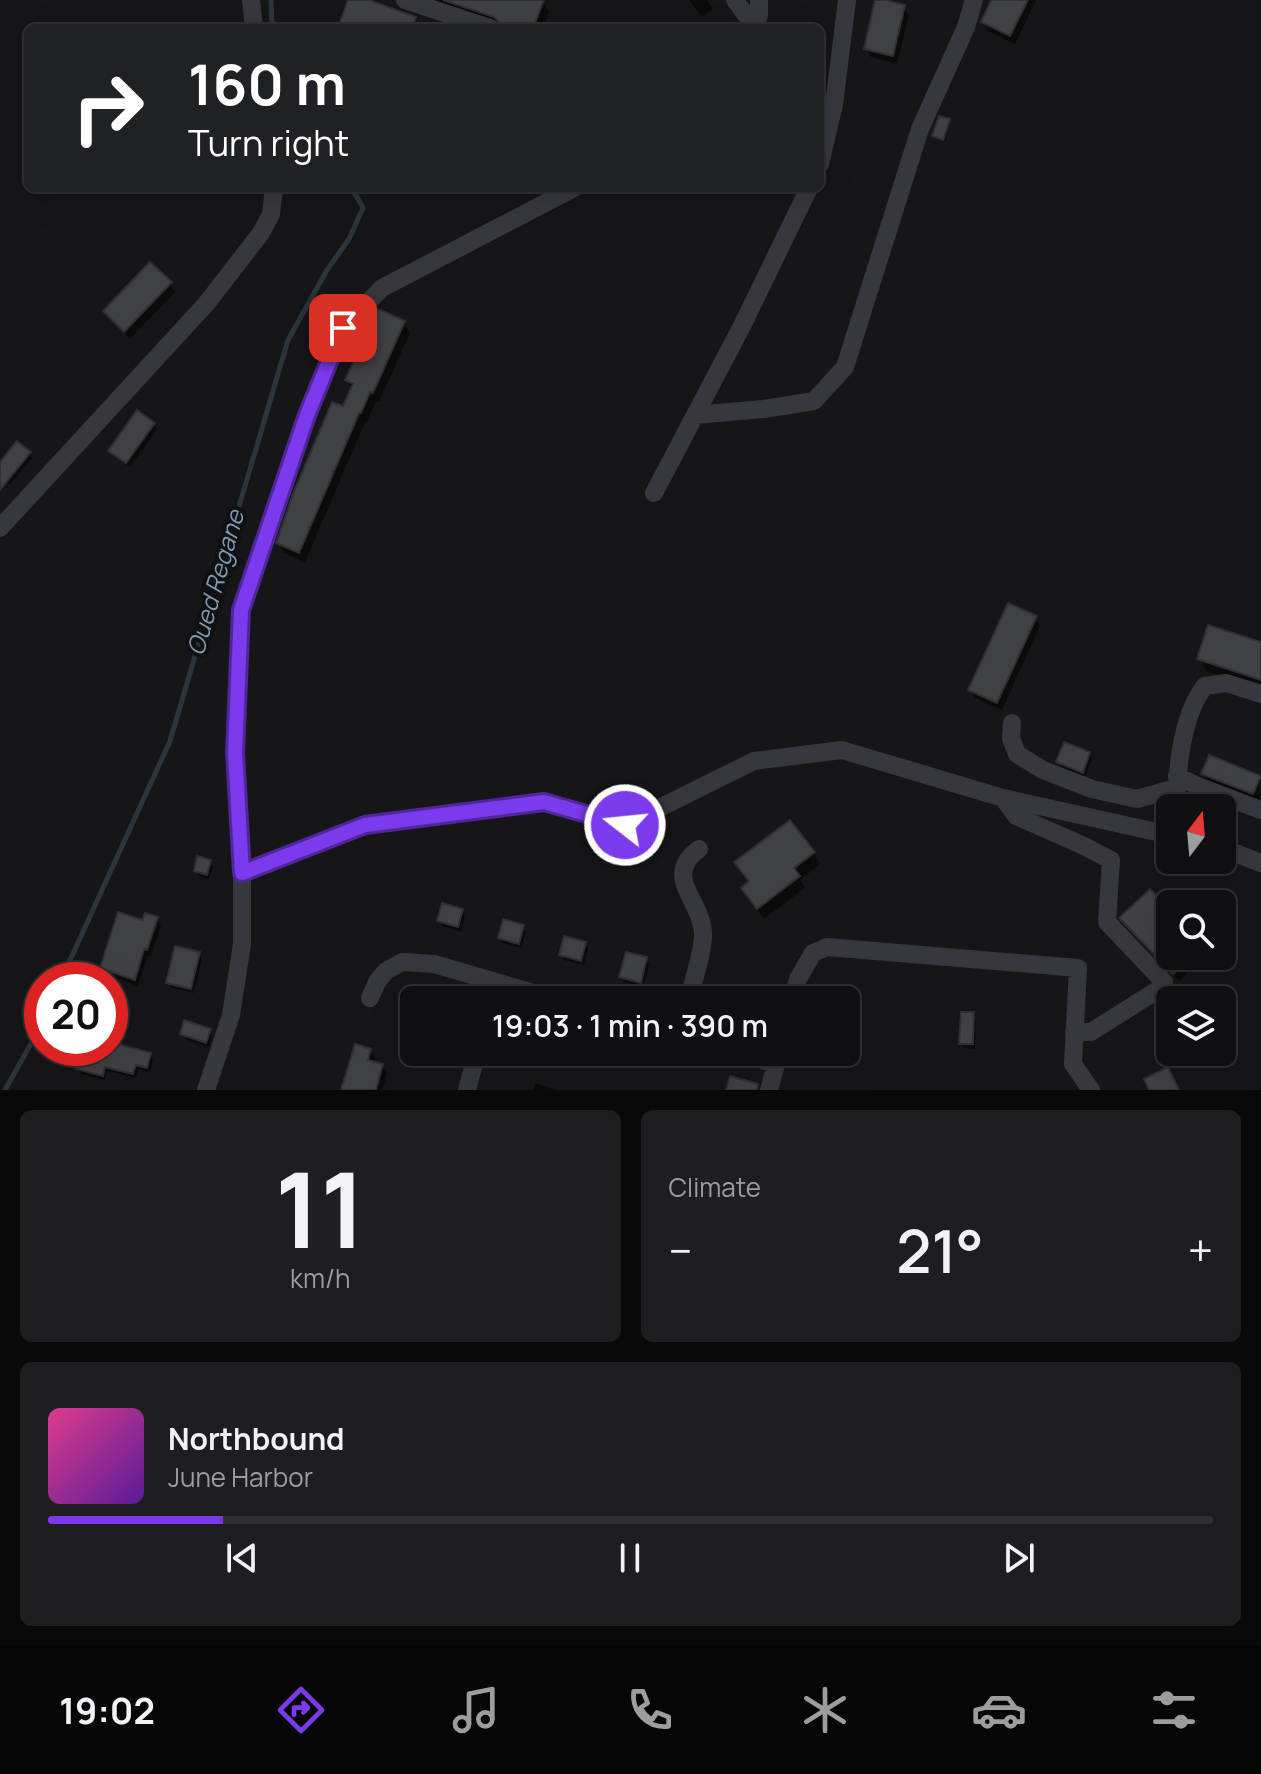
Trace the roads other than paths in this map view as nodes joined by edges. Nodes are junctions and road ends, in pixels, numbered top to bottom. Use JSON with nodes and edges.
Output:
{"nodes":[{"id":1,"x":251,"y":0,"type":"edge"},
{"id":2,"x":405,"y":0,"type":"edge"},
{"id":3,"x":735,"y":0,"type":"edge"},
{"id":4,"x":759,"y":0,"type":"edge"},
{"id":5,"x":847,"y":0,"type":"edge"},
{"id":6,"x":974,"y":0,"type":"edge"},
{"id":7,"x":434,"y":10,"type":"junction"},
{"id":8,"x":254,"y":24,"type":"edge"},
{"id":9,"x":427,"y":24,"type":"edge"},
{"id":10,"x":478,"y":24,"type":"edge"},
{"id":11,"x":752,"y":24,"type":"edge"},
{"id":12,"x":755,"y":24,"type":"edge"},
{"id":13,"x":824,"y":147,"type":"edge"},
{"id":14,"x":274,"y":192,"type":"edge"},
{"id":15,"x":566,"y":192,"type":"edge"},
{"id":16,"x":807,"y":192,"type":"edge"},
{"id":17,"x":695,"y":415,"type":"junction"},
{"id":18,"x":654,"y":493,"type":"dead end"},
{"id":19,"x":0,"y":528,"type":"edge"},
{"id":20,"x":1261,"y":694,"type":"edge"},
{"id":21,"x":1012,"y":723,"type":"dead end"},
{"id":22,"x":1176,"y":782,"type":"junction"},
{"id":23,"x":1176,"y":794,"type":"edge"},
{"id":24,"x":1003,"y":798,"type":"junction"},
{"id":25,"x":1261,"y":810,"type":"edge"},
{"id":26,"x":1156,"y":832,"type":"edge"},
{"id":27,"x":699,"y":849,"type":"dead end"},
{"id":28,"x":1236,"y":853,"type":"edge"},
{"id":29,"x":1261,"y":863,"type":"edge"},
{"id":30,"x":242,"y":873,"type":"junction"},
{"id":31,"x":483,"y":986,"type":"edge"},
{"id":32,"x":692,"y":986,"type":"edge"},
{"id":33,"x":796,"y":986,"type":"edge"},
{"id":34,"x":370,"y":998,"type":"dead end"},
{"id":35,"x":1074,"y":1032,"type":"junction"},
{"id":36,"x":473,"y":1066,"type":"edge"},
{"id":37,"x":776,"y":1066,"type":"edge"},
{"id":38,"x":206,"y":1090,"type":"edge"},
{"id":39,"x":467,"y":1090,"type":"edge"},
{"id":40,"x":769,"y":1090,"type":"edge"},
{"id":41,"x":1091,"y":1090,"type":"edge"}],
"edges":[{"from":1,"to":8,"type":"lane"},
{"from":2,"to":7,"type":"lane"},
{"from":3,"to":11,"type":"lane"},
{"from":4,"to":12,"type":"lane"},
{"from":5,"to":13,"type":"lane"},
{"from":6,"to":17,"type":"lane"},
{"from":7,"to":9,"type":"lane"},
{"from":7,"to":10,"type":"lane"},
{"from":14,"to":19,"type":"lane"},
{"from":15,"to":30,"type":"lane"},
{"from":16,"to":17,"type":"lane"},
{"from":17,"to":18,"type":"lane"},
{"from":20,"to":22,"type":"lane"},
{"from":21,"to":22,"type":"lane"},
{"from":22,"to":23,"type":"lane"},
{"from":22,"to":25,"type":"lane"},
{"from":24,"to":26,"type":"lane"},
{"from":24,"to":30,"type":"lane"},
{"from":24,"to":35,"type":"lane"},
{"from":27,"to":32,"type":"lane"},
{"from":28,"to":29,"type":"lane"},
{"from":30,"to":38,"type":"lane"},
{"from":31,"to":34,"type":"lane"},
{"from":33,"to":35,"type":"lane"},
{"from":35,"to":41,"type":"lane"},
{"from":36,"to":39,"type":"lane"},
{"from":37,"to":40,"type":"lane"}]}
